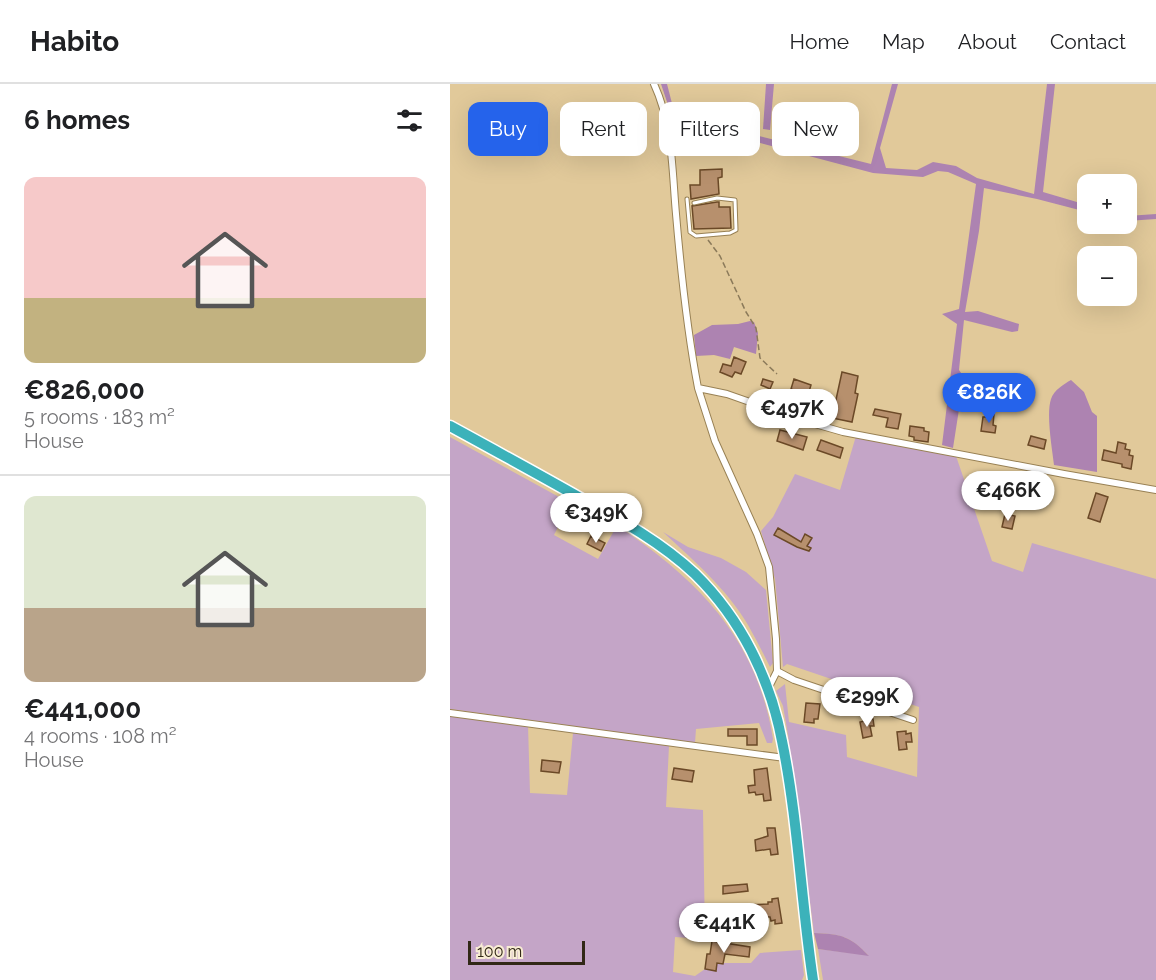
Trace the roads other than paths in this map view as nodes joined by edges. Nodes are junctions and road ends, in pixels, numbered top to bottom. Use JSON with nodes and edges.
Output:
{"nodes":[{"id":1,"x":654,"y":84,"type":"edge"},
{"id":2,"x":687,"y":198,"type":"dead end"},
{"id":3,"x":694,"y":203,"type":"dead end"},
{"id":4,"x":698,"y":388,"type":"junction"},
{"id":5,"x":450,"y":426,"type":"edge"},
{"id":6,"x":1156,"y":490,"type":"edge"},
{"id":7,"x":777,"y":671,"type":"junction"},
{"id":8,"x":768,"y":689,"type":"junction"},
{"id":9,"x":450,"y":713,"type":"edge"},
{"id":10,"x":913,"y":720,"type":"dead end"},
{"id":11,"x":785,"y":758,"type":"junction"},
{"id":12,"x":813,"y":980,"type":"edge"}],
"edges":[{"from":1,"to":4,"type":"street"},
{"from":2,"to":3,"type":"lane"},
{"from":4,"to":6,"type":"street"},
{"from":4,"to":7,"type":"street"},
{"from":5,"to":8,"type":"highway"},
{"from":7,"to":8,"type":"street"},
{"from":7,"to":10,"type":"street"},
{"from":8,"to":11,"type":"highway"},
{"from":9,"to":11,"type":"street"},
{"from":11,"to":12,"type":"highway"}]}
